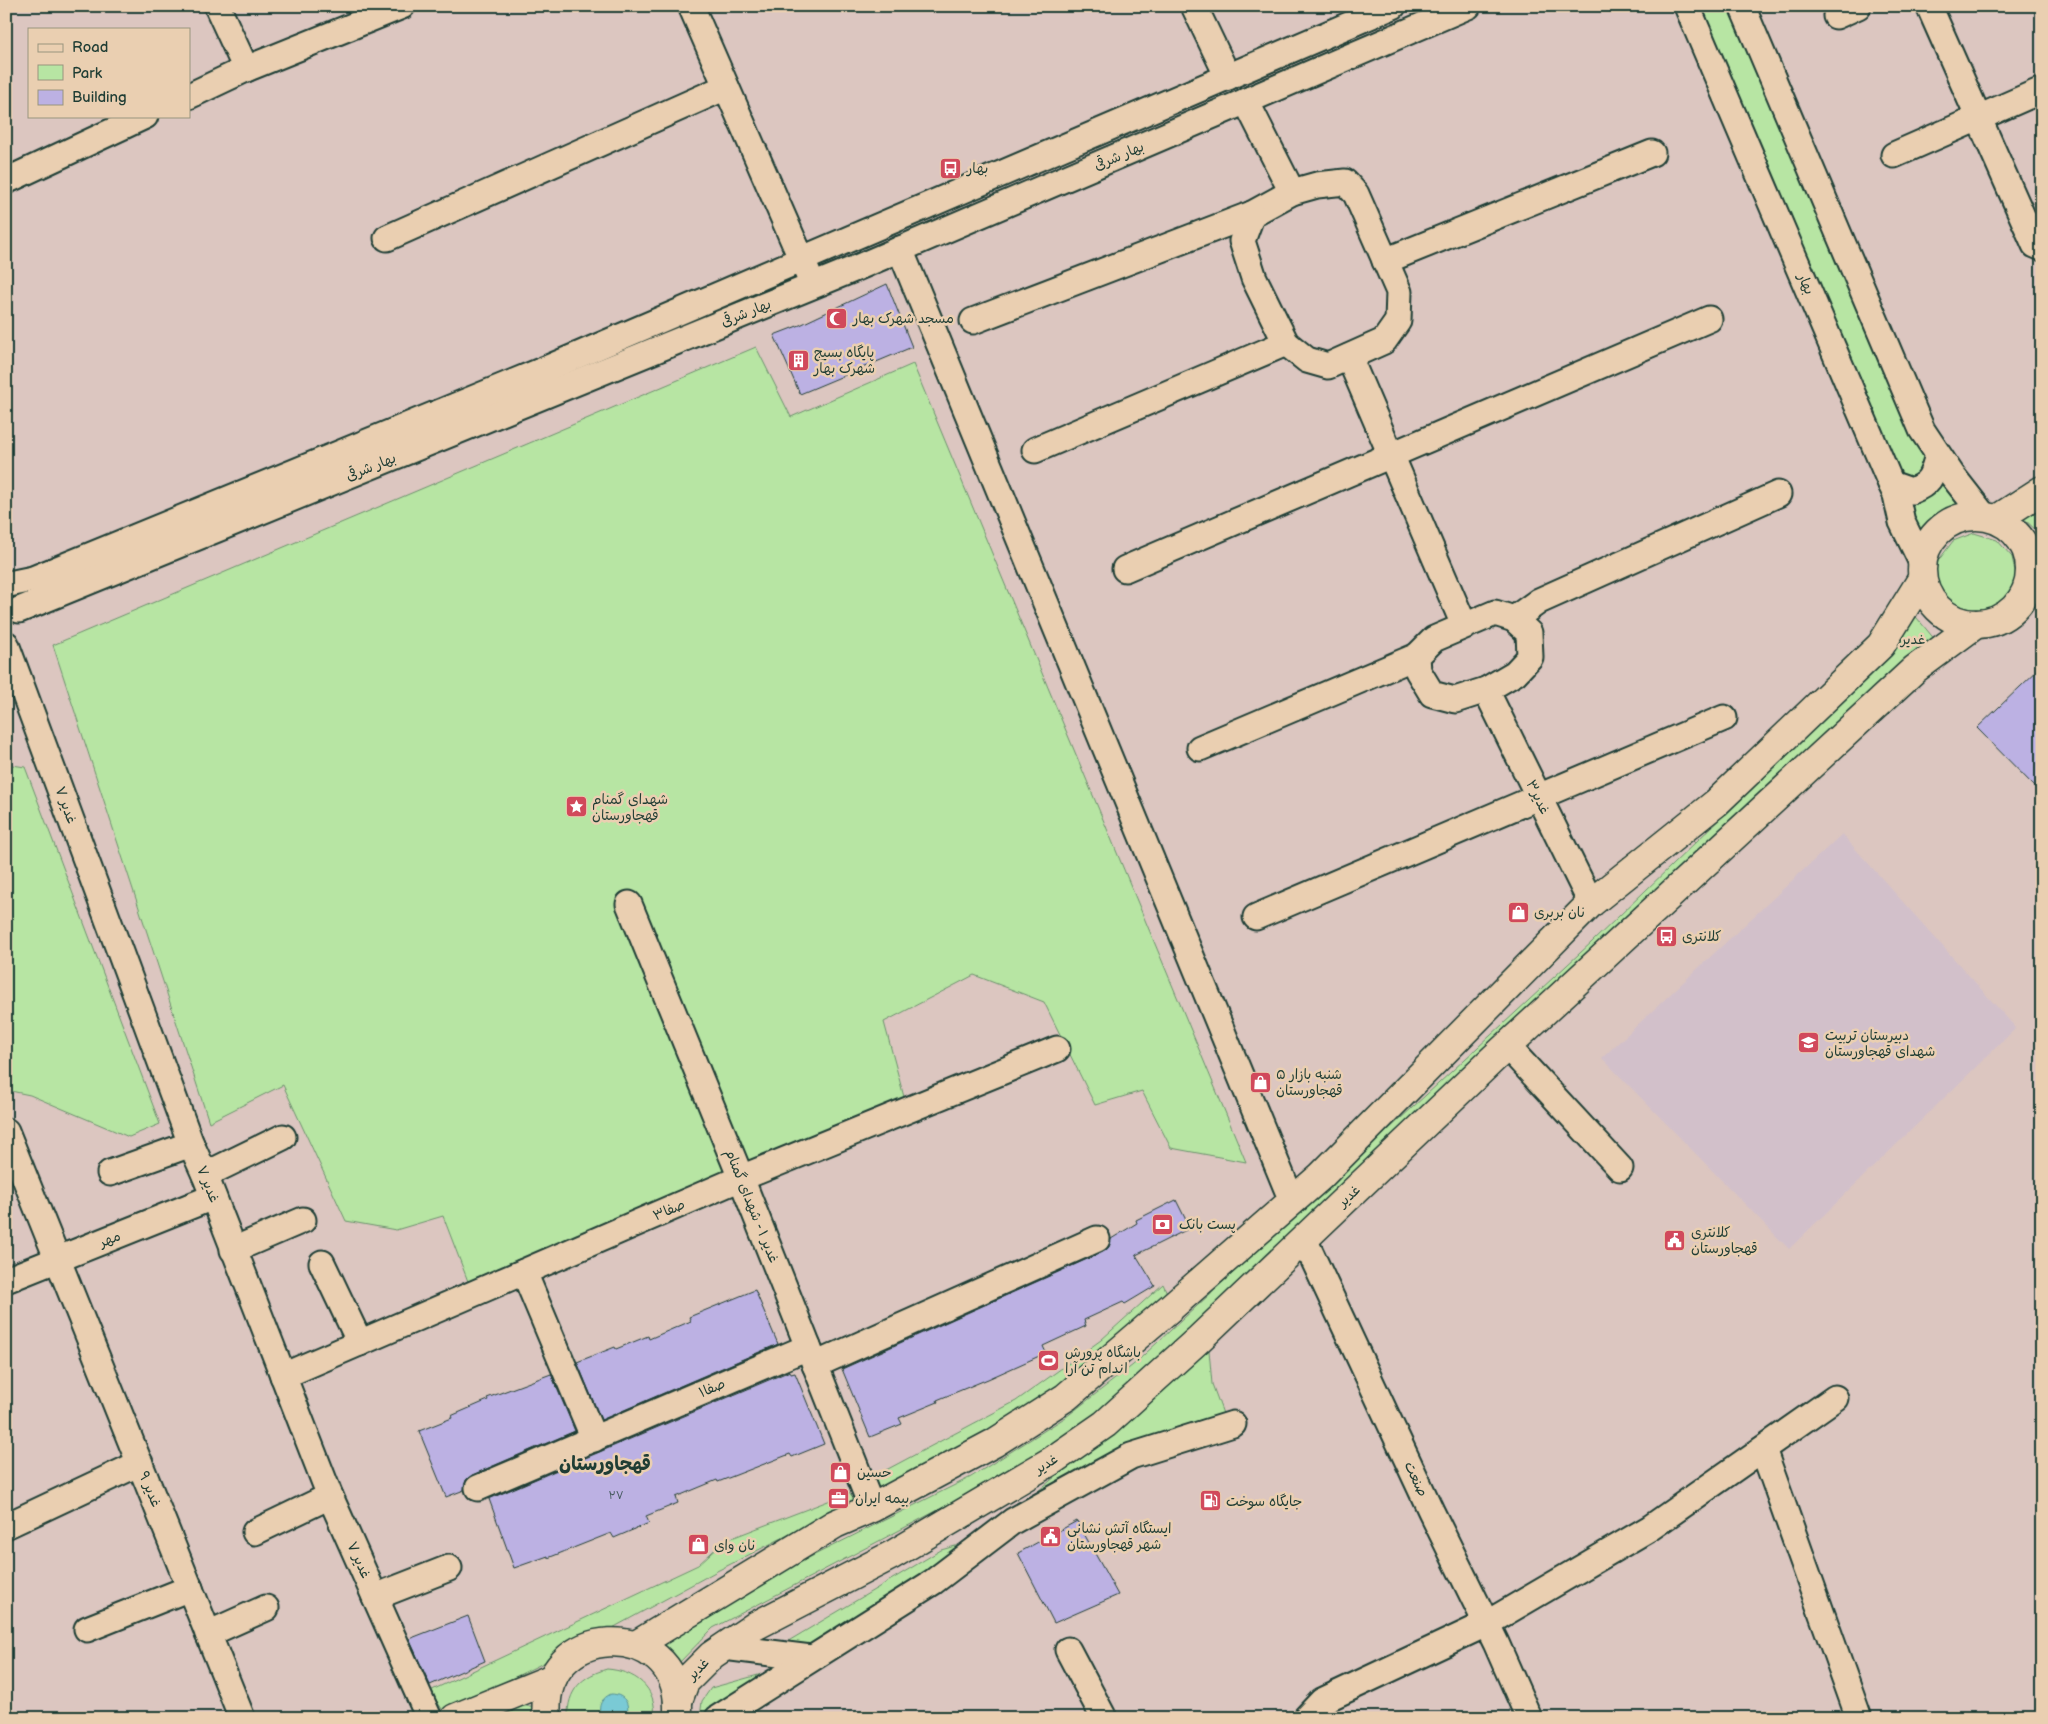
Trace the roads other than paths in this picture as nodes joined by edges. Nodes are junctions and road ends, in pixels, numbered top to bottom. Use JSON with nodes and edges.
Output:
{"nodes":[{"id":1,"x":217,"y":6,"type":"edge"},
{"id":2,"x":402,"y":6,"type":"edge"},
{"id":3,"x":691,"y":6,"type":"edge"},
{"id":4,"x":1194,"y":6,"type":"edge"},
{"id":5,"x":1393,"y":6,"type":"edge"},
{"id":6,"x":1468,"y":6,"type":"edge"},
{"id":7,"x":1687,"y":6,"type":"edge"},
{"id":8,"x":1742,"y":6,"type":"edge"},
{"id":9,"x":1929,"y":6,"type":"edge"},
{"id":10,"x":246,"y":69,"type":"junction"},
{"id":11,"x":1228,"y":77,"type":"junction"},
{"id":12,"x":726,"y":87,"type":"junction"},
{"id":13,"x":2042,"y":90,"type":"edge"},
{"id":14,"x":190,"y":96,"type":"edge"},
{"id":15,"x":1246,"y":101,"type":"junction"},
{"id":16,"x":1978,"y":117,"type":"junction"},
{"id":17,"x":141,"y":118,"type":"edge"},
{"id":18,"x":1652,"y":153,"type":"dead end"},
{"id":19,"x":1894,"y":155,"type":"dead end"},
{"id":20,"x":6,"y":182,"type":"edge"},
{"id":21,"x":1292,"y":192,"type":"junction"},
{"id":22,"x":1252,"y":214,"type":"junction"},
{"id":23,"x":388,"y":238,"type":"dead end"},
{"id":24,"x":2042,"y":248,"type":"edge"},
{"id":25,"x":900,"y":249,"type":"junction"},
{"id":26,"x":802,"y":259,"type":"junction"},
{"id":27,"x":1385,"y":261,"type":"junction"},
{"id":28,"x":813,"y":286,"type":"junction"},
{"id":29,"x":1709,"y":319,"type":"dead end"},
{"id":30,"x":973,"y":322,"type":"dead end"},
{"id":31,"x":1286,"y":343,"type":"junction"},
{"id":32,"x":1349,"y":357,"type":"junction"},
{"id":33,"x":1035,"y":450,"type":"dead end"},
{"id":34,"x":1392,"y":455,"type":"junction"},
{"id":35,"x":1938,"y":455,"type":"junction"},
{"id":36,"x":1891,"y":484,"type":"junction"},
{"id":37,"x":2042,"y":490,"type":"edge"},
{"id":38,"x":1778,"y":494,"type":"dead end"},
{"id":39,"x":1991,"y":517,"type":"junction"},
{"id":40,"x":2036,"y":567,"type":"edge"},
{"id":41,"x":1125,"y":569,"type":"dead end"},
{"id":42,"x":1922,"y":571,"type":"junction"},
{"id":43,"x":8,"y":583,"type":"edge"},
{"id":44,"x":19,"y":610,"type":"junction"},
{"id":45,"x":1514,"y":619,"type":"junction"},
{"id":46,"x":1976,"y":624,"type":"junction"},
{"id":47,"x":1464,"y":625,"type":"junction"},
{"id":48,"x":6,"y":630,"type":"edge"},
{"id":49,"x":6,"y":644,"type":"edge"},
{"id":50,"x":1416,"y":656,"type":"junction"},
{"id":51,"x":1486,"y":690,"type":"junction"},
{"id":52,"x":1724,"y":718,"type":"dead end"},
{"id":53,"x":1200,"y":748,"type":"dead end"},
{"id":54,"x":1538,"y":796,"type":"junction"},
{"id":55,"x":1592,"y":903,"type":"junction"},
{"id":56,"x":629,"y":904,"type":"dead end"},
{"id":57,"x":1256,"y":917,"type":"dead end"},
{"id":58,"x":1507,"y":1046,"type":"junction"},
{"id":59,"x":1057,"y":1049,"type":"dead end"},
{"id":60,"x":6,"y":1131,"type":"edge"},
{"id":61,"x":283,"y":1137,"type":"dead end"},
{"id":62,"x":192,"y":1144,"type":"junction"},
{"id":63,"x":1620,"y":1168,"type":"dead end"},
{"id":64,"x":110,"y":1172,"type":"dead end"},
{"id":65,"x":741,"y":1178,"type":"junction"},
{"id":66,"x":209,"y":1186,"type":"junction"},
{"id":67,"x":1292,"y":1201,"type":"junction"},
{"id":68,"x":303,"y":1220,"type":"dead end"},
{"id":69,"x":1097,"y":1239,"type":"dead end"},
{"id":70,"x":1304,"y":1239,"type":"junction"},
{"id":71,"x":233,"y":1250,"type":"junction"},
{"id":72,"x":58,"y":1260,"type":"junction"},
{"id":73,"x":322,"y":1263,"type":"dead end"},
{"id":74,"x":524,"y":1272,"type":"junction"},
{"id":75,"x":6,"y":1280,"type":"edge"},
{"id":76,"x":360,"y":1343,"type":"junction"},
{"id":77,"x":811,"y":1356,"type":"junction"},
{"id":78,"x":283,"y":1376,"type":"junction"},
{"id":79,"x":1835,"y":1398,"type":"dead end"},
{"id":80,"x":1233,"y":1424,"type":"dead end"},
{"id":81,"x":599,"y":1429,"type":"junction"},
{"id":82,"x":1763,"y":1449,"type":"junction"},
{"id":83,"x":140,"y":1463,"type":"junction"},
{"id":84,"x":478,"y":1488,"type":"dead end"},
{"id":85,"x":330,"y":1496,"type":"junction"},
{"id":86,"x":872,"y":1508,"type":"junction"},
{"id":87,"x":958,"y":1516,"type":"junction"},
{"id":88,"x":1013,"y":1521,"type":"junction"},
{"id":89,"x":6,"y":1526,"type":"edge"},
{"id":90,"x":255,"y":1532,"type":"dead end"},
{"id":91,"x":449,"y":1568,"type":"dead end"},
{"id":92,"x":190,"y":1588,"type":"junction"},
{"id":93,"x":375,"y":1598,"type":"junction"},
{"id":94,"x":266,"y":1608,"type":"dead end"},
{"id":95,"x":1486,"y":1624,"type":"junction"},
{"id":96,"x":87,"y":1629,"type":"dead end"},
{"id":97,"x":208,"y":1634,"type":"junction"},
{"id":98,"x":636,"y":1645,"type":"junction"},
{"id":99,"x":724,"y":1647,"type":"junction"},
{"id":100,"x":1068,"y":1650,"type":"dead end"},
{"id":101,"x":811,"y":1658,"type":"junction"},
{"id":102,"x":553,"y":1678,"type":"junction"},
{"id":103,"x":678,"y":1710,"type":"edge"},
{"id":104,"x":242,"y":1718,"type":"edge"},
{"id":105,"x":429,"y":1718,"type":"edge"},
{"id":106,"x":455,"y":1718,"type":"edge"},
{"id":107,"x":548,"y":1718,"type":"edge"},
{"id":108,"x":718,"y":1718,"type":"edge"},
{"id":109,"x":1104,"y":1718,"type":"edge"},
{"id":110,"x":1306,"y":1718,"type":"edge"},
{"id":111,"x":1529,"y":1718,"type":"edge"},
{"id":112,"x":1859,"y":1718,"type":"edge"}],
"edges":[{"from":1,"to":10,"type":"street"},
{"from":2,"to":10,"type":"street"},
{"from":3,"to":12,"type":"street"},
{"from":4,"to":11,"type":"street"},
{"from":5,"to":11,"type":"street","name":"بهار شرقی"},
{"from":6,"to":15,"type":"street","name":"بهار شرقی"},
{"from":7,"to":36,"type":"street","name":"بهار"},
{"from":8,"to":35,"type":"street"},
{"from":9,"to":16,"type":"street"},
{"from":10,"to":14,"type":"street"},
{"from":11,"to":26,"type":"street","name":"بهار شرقی"},
{"from":12,"to":23,"type":"street"},
{"from":12,"to":26,"type":"street"},
{"from":13,"to":16,"type":"street"},
{"from":15,"to":21,"type":"street"},
{"from":15,"to":25,"type":"street","name":"بهار شرقی"},
{"from":16,"to":19,"type":"street"},
{"from":16,"to":24,"type":"street"},
{"from":17,"to":20,"type":"street"},
{"from":18,"to":27,"type":"street"},
{"from":21,"to":22,"type":"street"},
{"from":21,"to":27,"type":"street"},
{"from":22,"to":30,"type":"street"},
{"from":22,"to":31,"type":"street"},
{"from":25,"to":28,"type":"street","name":"بهار شرقی"},
{"from":25,"to":67,"type":"street"},
{"from":26,"to":28,"type":"street"},
{"from":26,"to":43,"type":"street","name":"بهار شرقی"},
{"from":27,"to":32,"type":"street"},
{"from":28,"to":44,"type":"street","name":"بهار شرقی"},
{"from":29,"to":34,"type":"street"},
{"from":31,"to":32,"type":"street"},
{"from":31,"to":33,"type":"street"},
{"from":32,"to":34,"type":"street"},
{"from":34,"to":41,"type":"street"},
{"from":34,"to":47,"type":"street"},
{"from":35,"to":36,"type":"street"},
{"from":35,"to":39,"type":"street"},
{"from":36,"to":42,"type":"street","name":"بهار"},
{"from":37,"to":39,"type":"main road"},
{"from":38,"to":45,"type":"street"},
{"from":39,"to":40,"type":"main road"},
{"from":39,"to":42,"type":"main road"},
{"from":40,"to":46,"type":"main road"},
{"from":42,"to":46,"type":"main road"},
{"from":42,"to":55,"type":"main road"},
{"from":43,"to":44,"type":"street"},
{"from":44,"to":48,"type":"street"},
{"from":45,"to":47,"type":"street"},
{"from":45,"to":51,"type":"street"},
{"from":46,"to":58,"type":"main road","name":"غدیر"},
{"from":47,"to":50,"type":"street"},
{"from":49,"to":62,"type":"street","name":"غدیر ۷"},
{"from":50,"to":51,"type":"street"},
{"from":50,"to":53,"type":"street"},
{"from":51,"to":54,"type":"street","name":"غدیر۳"},
{"from":52,"to":54,"type":"street"},
{"from":54,"to":55,"type":"street","name":"غدیر۳"},
{"from":54,"to":57,"type":"street"},
{"from":55,"to":67,"type":"main road"},
{"from":56,"to":65,"type":"street","name":"غدیر ۱ - شهدای گمنام"},
{"from":58,"to":63,"type":"street"},
{"from":58,"to":70,"type":"main road","name":"غدیر"},
{"from":59,"to":65,"type":"street","name":"صفا۳"},
{"from":60,"to":72,"type":"street","name":"غدیر ۹"},
{"from":61,"to":66,"type":"street","name":"مهر"},
{"from":62,"to":64,"type":"street"},
{"from":62,"to":66,"type":"street","name":"غدیر ۷"},
{"from":65,"to":74,"type":"street","name":"صفا۳"},
{"from":65,"to":77,"type":"street","name":"غدیر ۱ - شهدای گمنام"},
{"from":66,"to":71,"type":"street","name":"غدیر ۷"},
{"from":66,"to":72,"type":"street","name":"مهر"},
{"from":67,"to":86,"type":"main road"},
{"from":68,"to":71,"type":"street"},
{"from":69,"to":77,"type":"street","name":"صفا۱"},
{"from":70,"to":87,"type":"main road","name":"غدیر"},
{"from":70,"to":95,"type":"street","name":"صنعت"},
{"from":71,"to":78,"type":"street","name":"غدیر ۷"},
{"from":72,"to":75,"type":"street","name":"مهر"},
{"from":72,"to":83,"type":"street","name":"غدیر ۹"},
{"from":73,"to":76,"type":"street"},
{"from":74,"to":76,"type":"street","name":"صفا۳"},
{"from":74,"to":81,"type":"street"},
{"from":76,"to":78,"type":"street","name":"صفا۳"},
{"from":77,"to":81,"type":"street","name":"صفا۱"},
{"from":77,"to":86,"type":"street","name":"غدیر ۱ - شهدای گمنام"},
{"from":78,"to":85,"type":"street","name":"غدیر ۷"},
{"from":79,"to":82,"type":"street"},
{"from":80,"to":88,"type":"street"},
{"from":81,"to":84,"type":"street","name":"صفا۱"},
{"from":82,"to":95,"type":"street"},
{"from":82,"to":112,"type":"street"},
{"from":83,"to":89,"type":"street"},
{"from":83,"to":92,"type":"street","name":"غدیر ۹"},
{"from":85,"to":90,"type":"street"},
{"from":85,"to":93,"type":"street","name":"غدیر ۷"},
{"from":86,"to":98,"type":"main road"},
{"from":87,"to":88,"type":"street"},
{"from":87,"to":99,"type":"main road","name":"غدیر"},
{"from":88,"to":101,"type":"street"},
{"from":91,"to":93,"type":"street"},
{"from":92,"to":96,"type":"street"},
{"from":92,"to":97,"type":"street","name":"غدیر ۹"},
{"from":93,"to":105,"type":"street","name":"غدیر ۷"},
{"from":94,"to":97,"type":"street"},
{"from":95,"to":110,"type":"street"},
{"from":95,"to":111,"type":"street","name":"صنعت"},
{"from":97,"to":104,"type":"street","name":"غدیر ۹"},
{"from":98,"to":102,"type":"main road"},
{"from":98,"to":103,"type":"main road"},
{"from":99,"to":101,"type":"street"},
{"from":99,"to":103,"type":"main road","name":"غدیر"},
{"from":100,"to":109,"type":"street"},
{"from":101,"to":108,"type":"street"},
{"from":102,"to":106,"type":"main road"},
{"from":102,"to":107,"type":"main road"}]}
